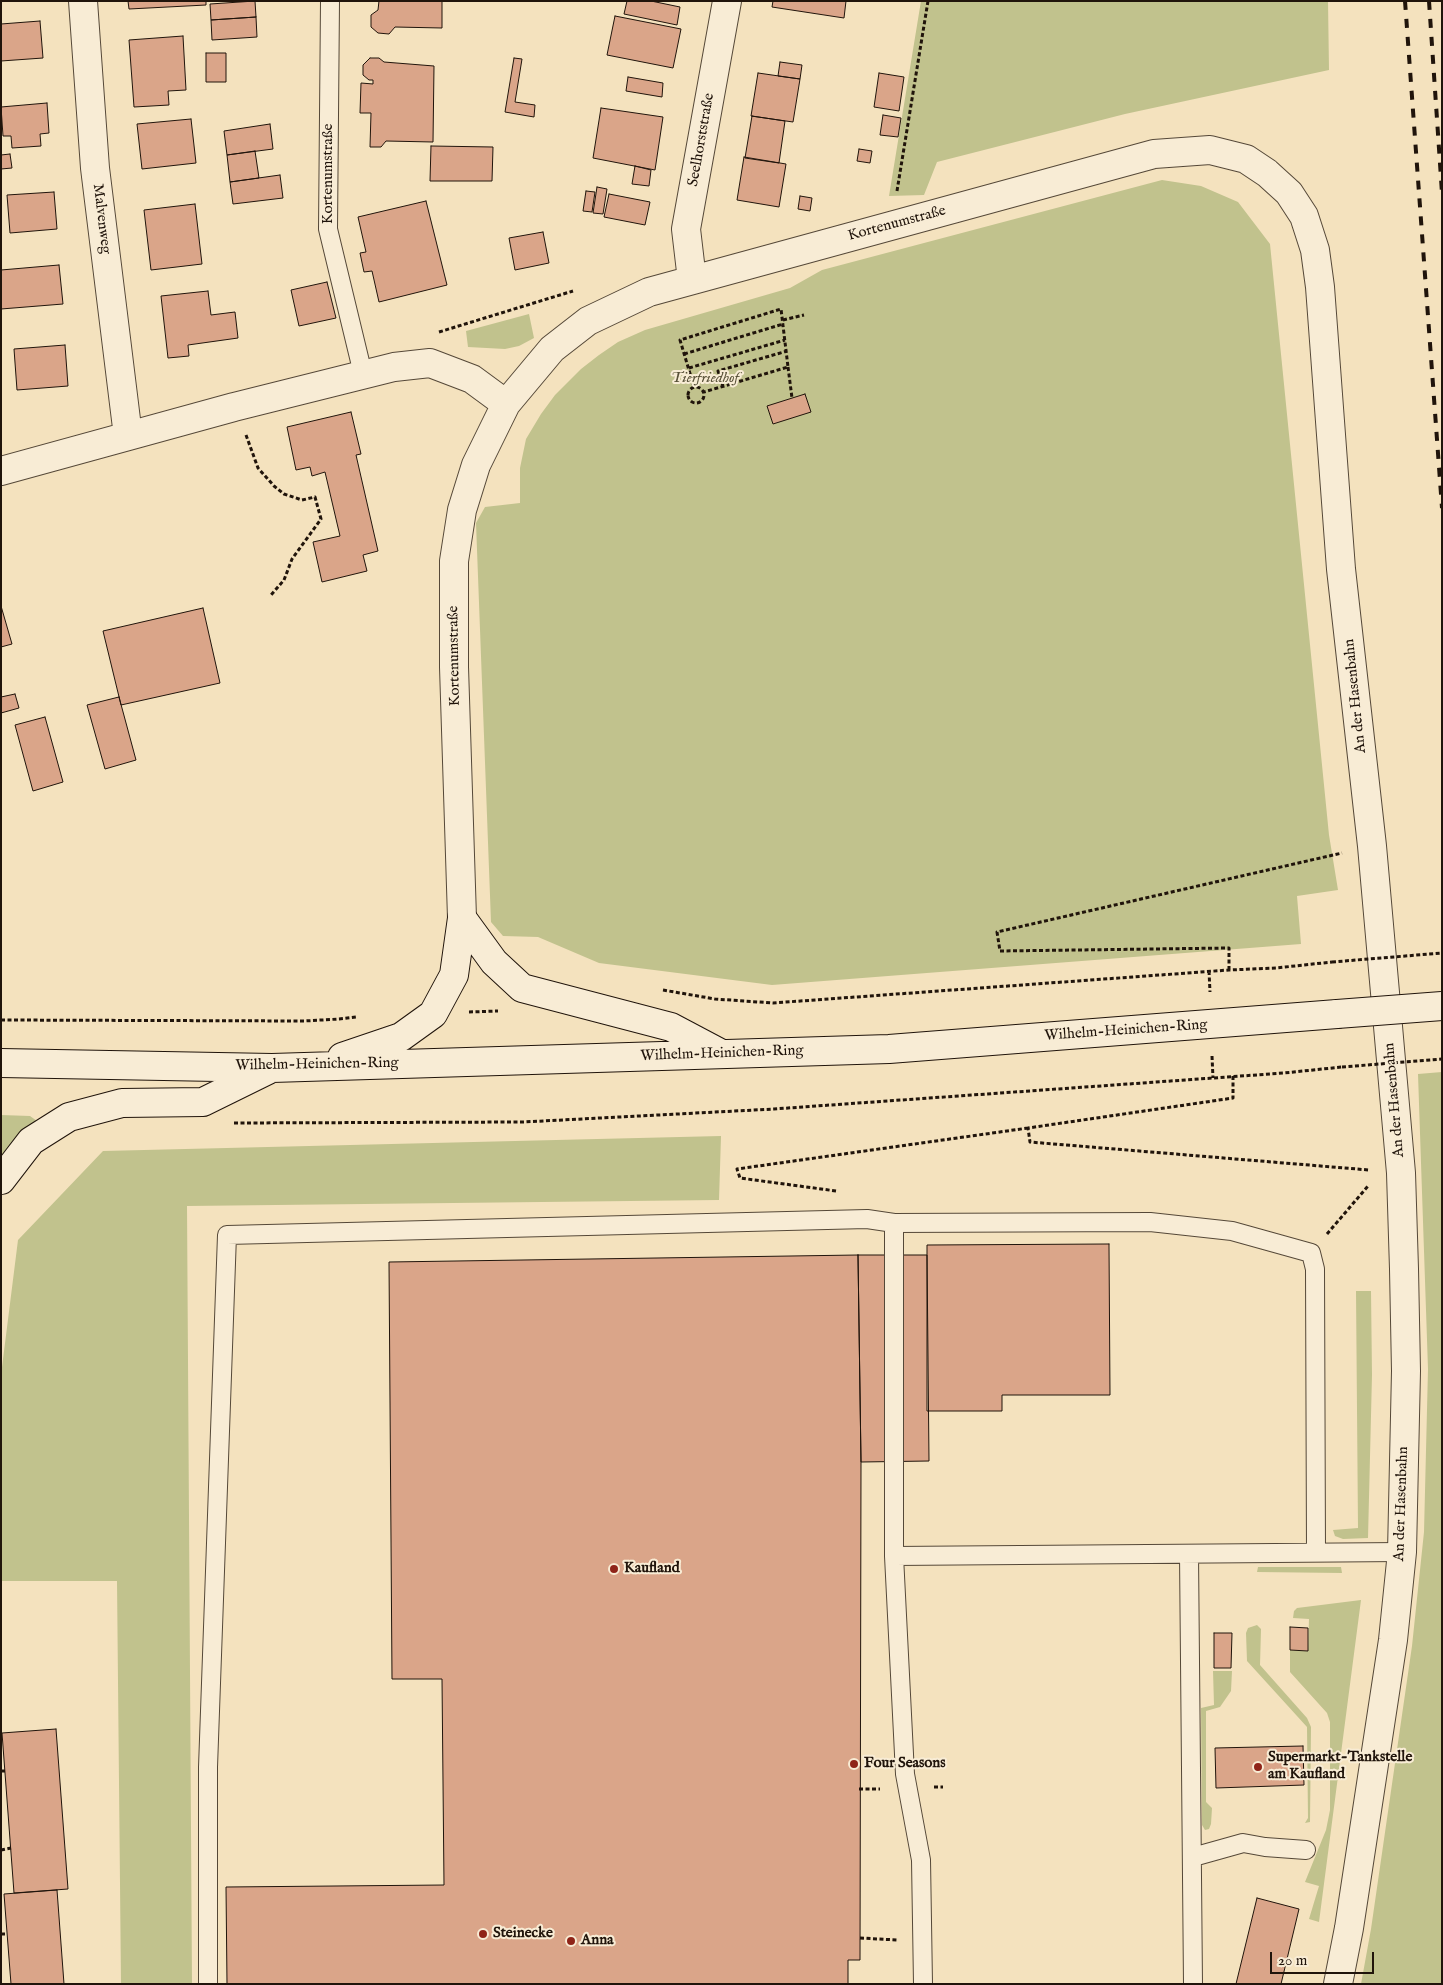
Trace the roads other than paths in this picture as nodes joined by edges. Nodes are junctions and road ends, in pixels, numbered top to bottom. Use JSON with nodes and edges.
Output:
{"nodes":[{"id":1,"x":83,"y":1,"type":"edge"},
{"id":2,"x":330,"y":1,"type":"edge"},
{"id":3,"x":727,"y":1,"type":"edge"},
{"id":4,"x":1304,"y":216,"type":"joint"},
{"id":5,"x":692,"y":280,"type":"junction"},
{"id":6,"x":363,"y":374,"type":"junction"},
{"id":7,"x":506,"y":404,"type":"junction"},
{"id":8,"x":128,"y":436,"type":"junction"},
{"id":9,"x":1,"y":471,"type":"edge"},
{"id":10,"x":462,"y":918,"type":"junction"},
{"id":11,"x":1442,"y":1006,"type":"edge"},
{"id":12,"x":723,"y":1054,"type":"junction"},
{"id":13,"x":1,"y":1063,"type":"edge"},
{"id":14,"x":314,"y":1066,"type":"junction"},
{"id":15,"x":272,"y":1068,"type":"junction"},
{"id":16,"x":1,"y":1180,"type":"edge"},
{"id":17,"x":894,"y":1223,"type":"junction"},
{"id":18,"x":1316,"y":1552,"type":"junction"},
{"id":19,"x":1402,"y":1552,"type":"junction"},
{"id":20,"x":1189,"y":1554,"type":"junction"},
{"id":21,"x":894,"y":1556,"type":"junction"},
{"id":22,"x":1306,"y":1850,"type":"dead end"},
{"id":23,"x":1193,"y":1857,"type":"junction"},
{"id":24,"x":208,"y":1984,"type":"edge"},
{"id":25,"x":923,"y":1984,"type":"edge"},
{"id":26,"x":1193,"y":1984,"type":"edge"},
{"id":27,"x":1338,"y":1984,"type":"edge"}],
"edges":[{"from":1,"to":8,"type":"street","name":"Malvenweg"},
{"from":2,"to":6,"type":"lane","name":"Kortenumstraße"},
{"from":3,"to":5,"type":"street","name":"Seelhorststraße"},
{"from":4,"to":5,"type":"street","name":"Kortenumstraße"},
{"from":4,"to":19,"type":"street","name":"An der Hasenbahn"},
{"from":5,"to":7,"type":"street","name":"Kortenumstraße"},
{"from":6,"to":7,"type":"street"},
{"from":6,"to":8,"type":"street"},
{"from":7,"to":10,"type":"street","name":"Kortenumstraße"},
{"from":8,"to":9,"type":"street"},
{"from":10,"to":12,"type":"street"},
{"from":10,"to":14,"type":"street","name":"Kortenumstraße"},
{"from":11,"to":12,"type":"street","name":"Wilhelm-Heinichen-Ring","bridge":true},
{"from":12,"to":14,"type":"street","name":"Wilhelm-Heinichen-Ring"},
{"from":13,"to":15,"type":"street","name":"Wilhelm-Heinichen-Ring"},
{"from":14,"to":15,"type":"street","name":"Wilhelm-Heinichen-Ring"},
{"from":15,"to":16,"type":"street"},
{"from":17,"to":18,"type":"lane"},
{"from":17,"to":21,"type":"lane"},
{"from":17,"to":24,"type":"lane"},
{"from":18,"to":19,"type":"lane"},
{"from":18,"to":20,"type":"lane"},
{"from":19,"to":27,"type":"street","name":"An der Hasenbahn"},
{"from":20,"to":21,"type":"lane"},
{"from":20,"to":23,"type":"lane"},
{"from":21,"to":25,"type":"lane"},
{"from":22,"to":23,"type":"lane"},
{"from":23,"to":26,"type":"lane"}]}
